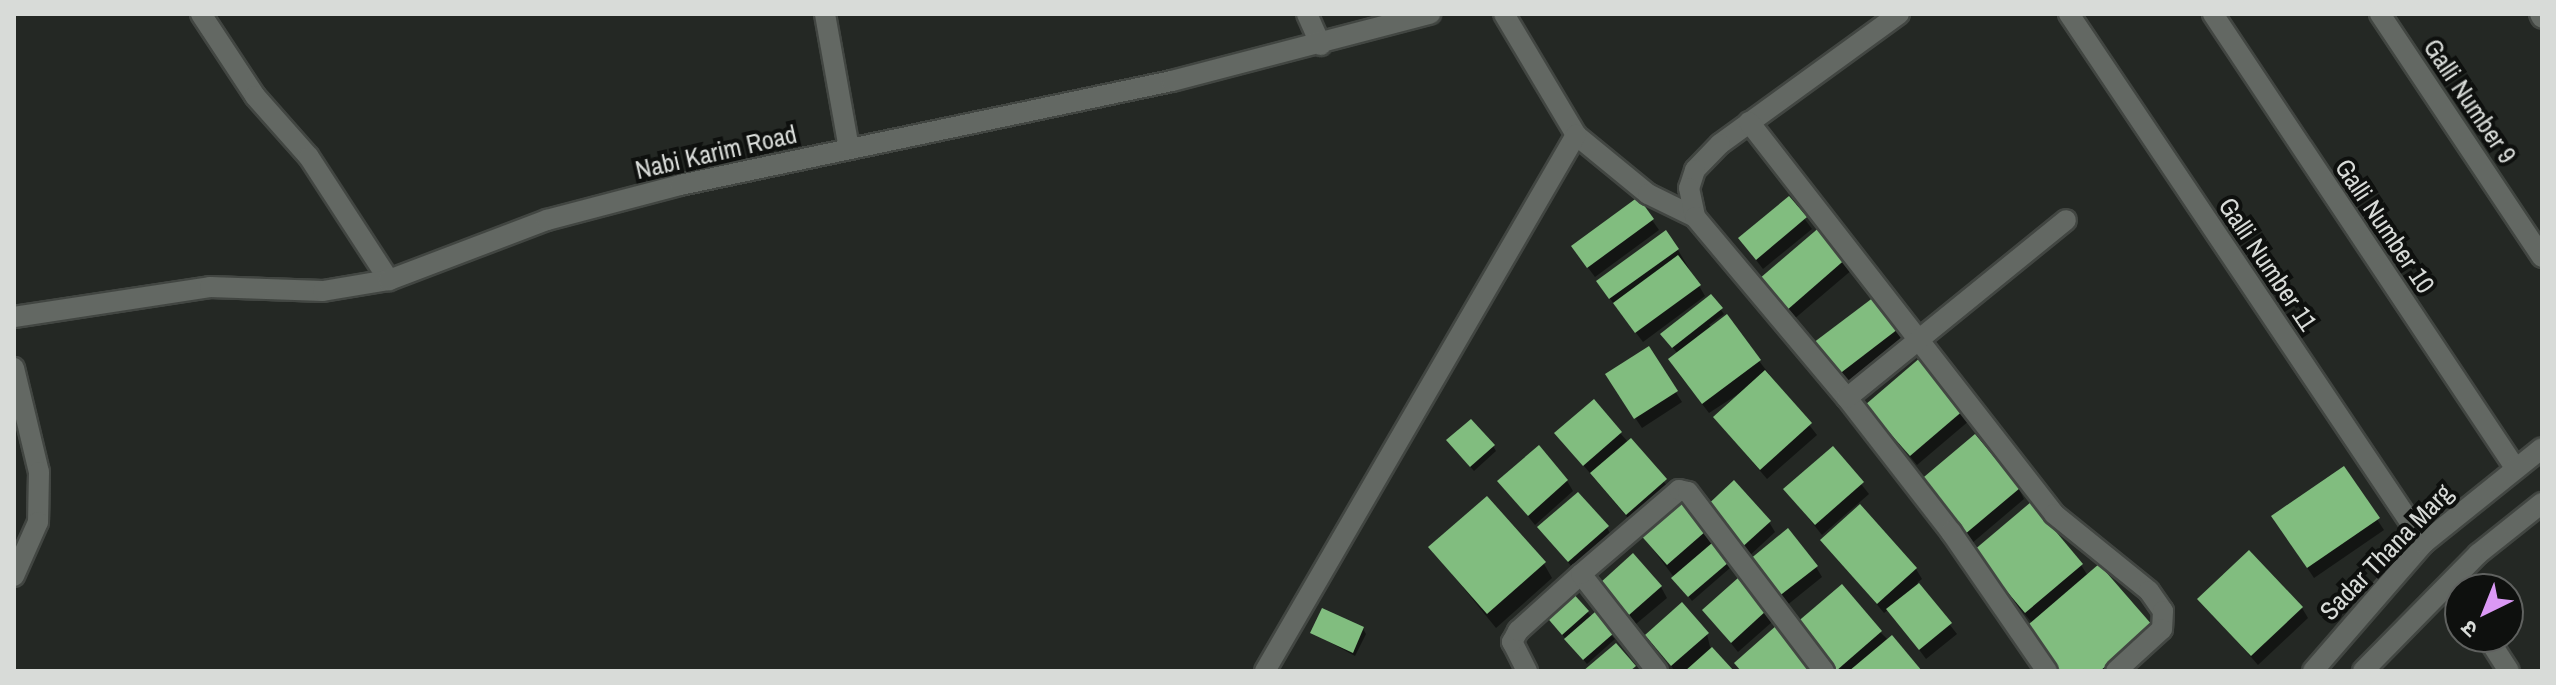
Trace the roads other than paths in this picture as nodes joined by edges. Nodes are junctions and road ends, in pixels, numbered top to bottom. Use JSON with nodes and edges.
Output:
{"nodes":[{"id":1,"x":201,"y":14,"type":"edge"},
{"id":2,"x":825,"y":14,"type":"edge"},
{"id":3,"x":1307,"y":14,"type":"edge"},
{"id":4,"x":1430,"y":14,"type":"edge"},
{"id":5,"x":1504,"y":14,"type":"edge"},
{"id":6,"x":1899,"y":14,"type":"edge"},
{"id":7,"x":2069,"y":14,"type":"edge"},
{"id":8,"x":2213,"y":14,"type":"edge"},
{"id":9,"x":2380,"y":14,"type":"edge"},
{"id":10,"x":1321,"y":45,"type":"junction"},
{"id":11,"x":1749,"y":122,"type":"junction"},
{"id":12,"x":1576,"y":135,"type":"junction"},
{"id":13,"x":849,"y":149,"type":"junction"},
{"id":14,"x":1695,"y":217,"type":"junction"},
{"id":15,"x":2066,"y":220,"type":"dead end"},
{"id":16,"x":2542,"y":257,"type":"edge"},
{"id":17,"x":389,"y":280,"type":"junction"},
{"id":18,"x":14,"y":317,"type":"edge"},
{"id":19,"x":1921,"y":338,"type":"junction"},
{"id":20,"x":14,"y":368,"type":"edge"},
{"id":21,"x":1847,"y":398,"type":"junction"},
{"id":22,"x":2542,"y":448,"type":"edge"},
{"id":23,"x":2514,"y":466,"type":"junction"},
{"id":24,"x":2542,"y":504,"type":"edge"},
{"id":25,"x":2424,"y":543,"type":"junction"},
{"id":26,"x":2471,"y":573,"type":"edge"},
{"id":27,"x":1581,"y":574,"type":"junction"},
{"id":28,"x":14,"y":576,"type":"edge"},
{"id":29,"x":2444,"y":598,"type":"edge"},
{"id":30,"x":2497,"y":653,"type":"edge"},
{"id":31,"x":2368,"y":669,"type":"edge"},
{"id":32,"x":1265,"y":671,"type":"edge"},
{"id":33,"x":1527,"y":671,"type":"edge"},
{"id":34,"x":1657,"y":671,"type":"edge"},
{"id":35,"x":1824,"y":671,"type":"edge"},
{"id":36,"x":2047,"y":671,"type":"edge"},
{"id":37,"x":2116,"y":671,"type":"edge"},
{"id":38,"x":2313,"y":671,"type":"edge"},
{"id":39,"x":2509,"y":671,"type":"edge"}],
"edges":[{"from":1,"to":17,"type":"street"},
{"from":2,"to":13,"type":"street"},
{"from":3,"to":10,"type":"street"},
{"from":4,"to":10,"type":"street","name":"Nabi Karim Road"},
{"from":5,"to":12,"type":"street"},
{"from":6,"to":11,"type":"street"},
{"from":7,"to":25,"type":"street","name":"Galli Number 11"},
{"from":8,"to":23,"type":"street","name":"Galli Number 10"},
{"from":9,"to":16,"type":"street","name":"Galli Number 9"},
{"from":10,"to":13,"type":"street","name":"Nabi Karim Road"},
{"from":11,"to":14,"type":"street"},
{"from":11,"to":19,"type":"street"},
{"from":12,"to":14,"type":"street"},
{"from":12,"to":32,"type":"street"},
{"from":13,"to":17,"type":"street","name":"Nabi Karim Road"},
{"from":14,"to":21,"type":"street"},
{"from":15,"to":19,"type":"street"},
{"from":17,"to":18,"type":"street","name":"Nabi Karim Road"},
{"from":19,"to":21,"type":"street"},
{"from":19,"to":37,"type":"street"},
{"from":20,"to":28,"type":"street"},
{"from":21,"to":36,"type":"street"},
{"from":22,"to":23,"type":"street","name":"Sadar Thana Marg"},
{"from":23,"to":25,"type":"street","name":"Sadar Thana Marg"},
{"from":24,"to":26,"type":"street"},
{"from":25,"to":38,"type":"street","name":"Sadar Thana Marg"},
{"from":27,"to":33,"type":"street"},
{"from":27,"to":34,"type":"street"},
{"from":27,"to":35,"type":"street"},
{"from":29,"to":31,"type":"street"},
{"from":30,"to":39,"type":"street"}]}
